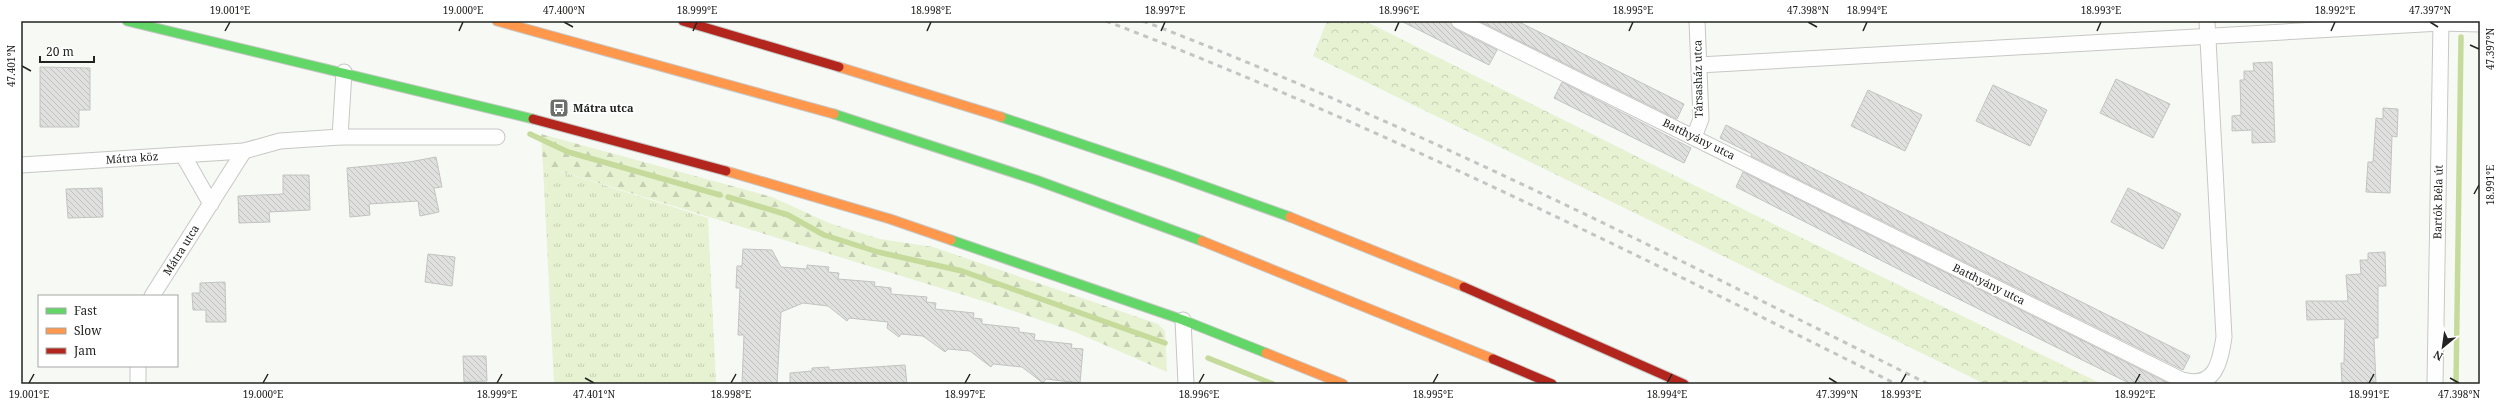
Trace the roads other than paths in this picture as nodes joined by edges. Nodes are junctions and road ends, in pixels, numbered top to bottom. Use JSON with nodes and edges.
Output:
{"nodes":[{"id":1,"x":127,"y":21,"type":"edge"},
{"id":2,"x":497,"y":21,"type":"edge"},
{"id":3,"x":683,"y":21,"type":"edge"},
{"id":4,"x":1459,"y":21,"type":"edge"},
{"id":5,"x":1697,"y":21,"type":"edge"},
{"id":6,"x":2441,"y":22,"type":"edge"},
{"id":7,"x":2480,"y":24,"type":"edge"},
{"id":8,"x":2208,"y":28,"type":"edge"},
{"id":9,"x":1699,"y":65,"type":"junction"},
{"id":10,"x":344,"y":72,"type":"junction"},
{"id":11,"x":1694,"y":136,"type":"junction"},
{"id":12,"x":340,"y":137,"type":"junction"},
{"id":13,"x":497,"y":137,"type":"dead end"},
{"id":14,"x":244,"y":151,"type":"junction"},
{"id":15,"x":183,"y":155,"type":"junction"},
{"id":16,"x":21,"y":165,"type":"edge"},
{"id":17,"x":211,"y":204,"type":"junction"},
{"id":18,"x":153,"y":295,"type":"edge"},
{"id":19,"x":1183,"y":320,"type":"junction"},
{"id":20,"x":138,"y":367,"type":"edge"},
{"id":21,"x":138,"y":384,"type":"edge"},
{"id":22,"x":1186,"y":384,"type":"edge"},
{"id":23,"x":1342,"y":384,"type":"edge"},
{"id":24,"x":1552,"y":384,"type":"edge"},
{"id":25,"x":1684,"y":384,"type":"edge"},
{"id":26,"x":2435,"y":384,"type":"edge"}],
"edges":[{"from":1,"to":10,"type":"main road"},
{"from":2,"to":24,"type":"main road"},
{"from":3,"to":25,"type":"main road"},
{"from":4,"to":11,"type":"street","name":"Batthyány utca"},
{"from":5,"to":9,"type":"street","name":"Társasház utca"},
{"from":6,"to":7,"type":"street"},
{"from":6,"to":8,"type":"street"},
{"from":6,"to":26,"type":"street","name":"Bartók Béla út"},
{"from":8,"to":9,"type":"street"},
{"from":8,"to":11,"type":"street","name":"Batthyány utca"},
{"from":9,"to":11,"type":"street","name":"Társasház utca"},
{"from":10,"to":12,"type":"street"},
{"from":10,"to":19,"type":"main road"},
{"from":12,"to":13,"type":"street"},
{"from":12,"to":14,"type":"street"},
{"from":14,"to":15,"type":"street","name":"Mátra köz"},
{"from":14,"to":17,"type":"street","name":"Mátra utca"},
{"from":15,"to":16,"type":"street","name":"Mátra köz"},
{"from":15,"to":17,"type":"street"},
{"from":17,"to":18,"type":"street","name":"Mátra utca"},
{"from":19,"to":22,"type":"street"},
{"from":19,"to":23,"type":"main road"},
{"from":20,"to":21,"type":"street"}]}
